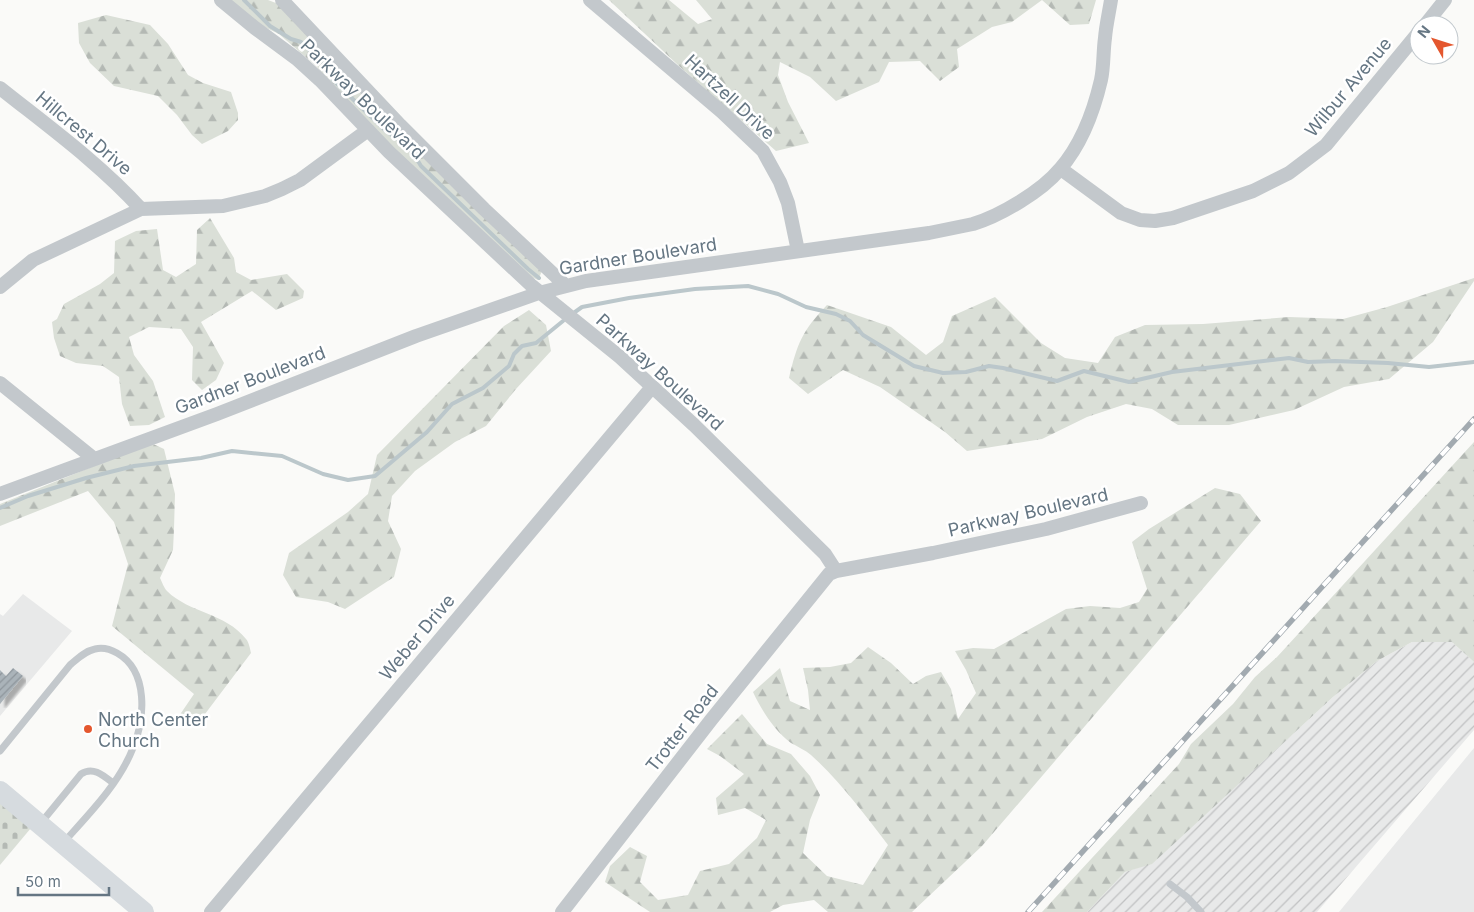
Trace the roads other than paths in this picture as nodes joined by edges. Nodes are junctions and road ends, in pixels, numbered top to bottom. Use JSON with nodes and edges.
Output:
{"nodes":[{"id":1,"x":221,"y":0,"type":"edge"},
{"id":2,"x":282,"y":0,"type":"edge"},
{"id":3,"x":590,"y":0,"type":"edge"},
{"id":4,"x":1110,"y":0,"type":"edge"},
{"id":5,"x":1445,"y":0,"type":"edge"},
{"id":6,"x":1433,"y":15,"type":"edge"},
{"id":7,"x":1409,"y":44,"type":"edge"},
{"id":8,"x":0,"y":88,"type":"edge"},
{"id":9,"x":368,"y":130,"type":"junction"},
{"id":10,"x":1061,"y":169,"type":"junction"},
{"id":11,"x":141,"y":209,"type":"junction"},
{"id":12,"x":798,"y":251,"type":"junction"},
{"id":13,"x":565,"y":285,"type":"junction"},
{"id":14,"x":0,"y":287,"type":"edge"},
{"id":15,"x":539,"y":293,"type":"junction"},
{"id":16,"x":0,"y":383,"type":"edge"},
{"id":17,"x":652,"y":387,"type":"junction"},
{"id":18,"x":93,"y":458,"type":"junction"},
{"id":19,"x":0,"y":494,"type":"edge"},
{"id":20,"x":1141,"y":504,"type":"dead end"},
{"id":21,"x":836,"y":571,"type":"junction"},
{"id":22,"x":0,"y":751,"type":"edge"},
{"id":23,"x":114,"y":782,"type":"junction"},
{"id":24,"x":0,"y":791,"type":"edge"},
{"id":25,"x":40,"y":824,"type":"junction"},
{"id":26,"x":63,"y":844,"type":"junction"},
{"id":27,"x":1170,"y":884,"type":"dead end"},
{"id":28,"x":144,"y":912,"type":"edge"},
{"id":29,"x":211,"y":912,"type":"edge"},
{"id":30,"x":562,"y":912,"type":"edge"},
{"id":31,"x":1201,"y":912,"type":"edge"}],
"edges":[{"from":1,"to":9,"type":"street","name":"Parkway Boulevard"},
{"from":2,"to":13,"type":"street","name":"Parkway Boulevard"},
{"from":3,"to":12,"type":"street","name":"Hartzell Drive"},
{"from":4,"to":10,"type":"street","name":"Gardner Boulevard"},
{"from":5,"to":6,"type":"street"},
{"from":7,"to":10,"type":"street","name":"Wilbur Avenue"},
{"from":8,"to":11,"type":"street","name":"Hillcrest Drive"},
{"from":9,"to":11,"type":"street"},
{"from":9,"to":15,"type":"street","name":"Parkway Boulevard"},
{"from":10,"to":12,"type":"street","name":"Gardner Boulevard"},
{"from":11,"to":14,"type":"street"},
{"from":12,"to":13,"type":"street","name":"Gardner Boulevard"},
{"from":13,"to":15,"type":"street","name":"Gardner Boulevard"},
{"from":15,"to":17,"type":"street","name":"Parkway Boulevard"},
{"from":15,"to":18,"type":"street","name":"Gardner Boulevard"},
{"from":16,"to":18,"type":"street"},
{"from":17,"to":21,"type":"street","name":"Parkway Boulevard"},
{"from":17,"to":29,"type":"street","name":"Weber Drive"},
{"from":18,"to":19,"type":"street","name":"Gardner Boulevard"},
{"from":20,"to":21,"type":"street","name":"Parkway Boulevard"},
{"from":21,"to":30,"type":"street","name":"Trotter Road"},
{"from":22,"to":23,"type":"lane"},
{"from":23,"to":25,"type":"lane"},
{"from":23,"to":26,"type":"lane"},
{"from":24,"to":25,"type":"main road"},
{"from":25,"to":26,"type":"main road"},
{"from":26,"to":28,"type":"main road"},
{"from":27,"to":31,"type":"lane"}]}
